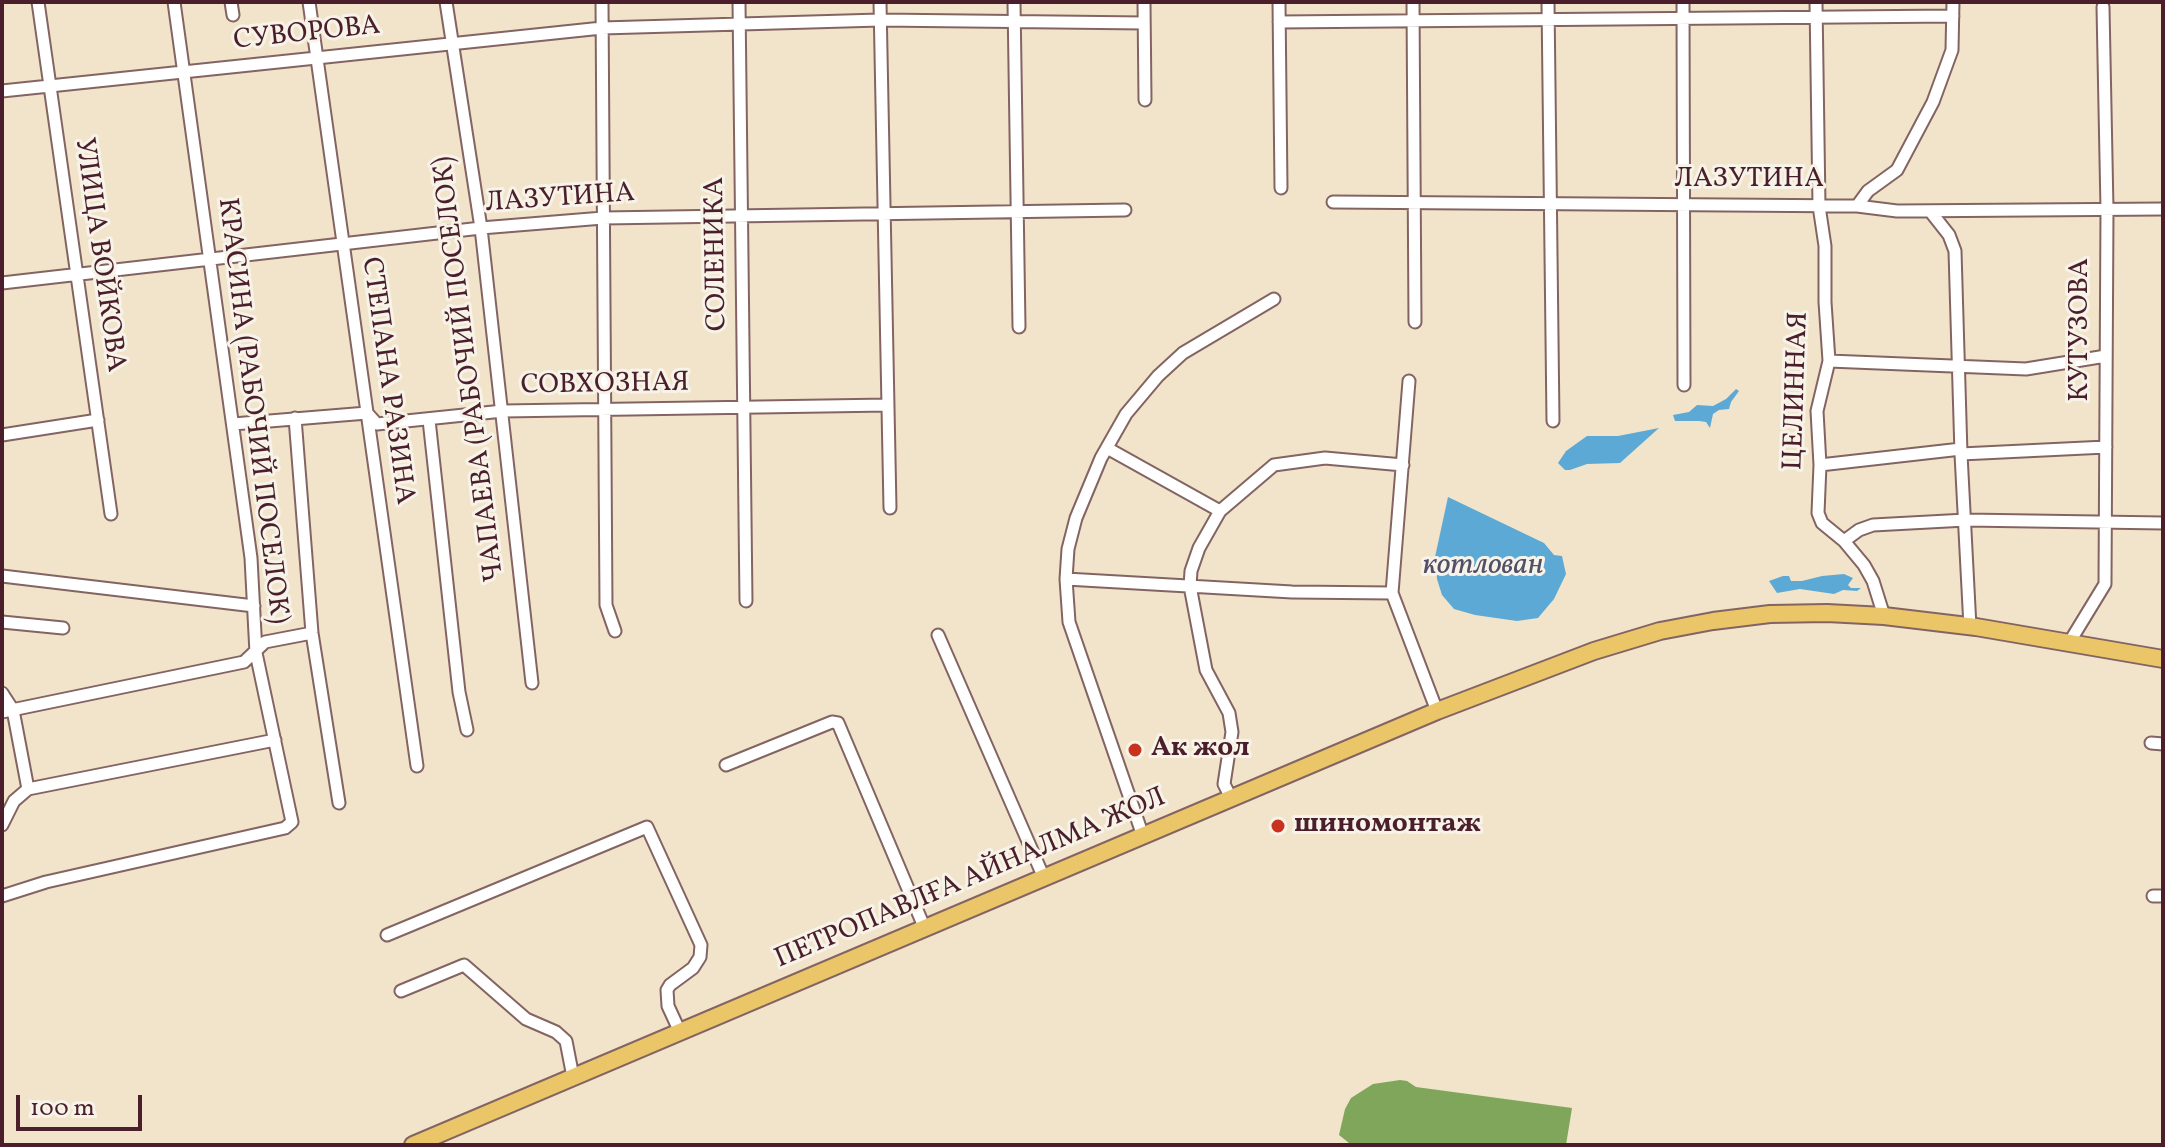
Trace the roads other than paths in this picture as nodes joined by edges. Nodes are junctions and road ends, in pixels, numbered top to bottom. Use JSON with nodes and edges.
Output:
{"nodes":[{"id":1,"x":38,"y":2,"type":"edge"},
{"id":2,"x":174,"y":2,"type":"edge"},
{"id":3,"x":309,"y":2,"type":"edge"},
{"id":4,"x":446,"y":2,"type":"edge"},
{"id":5,"x":602,"y":2,"type":"edge"},
{"id":6,"x":739,"y":2,"type":"edge"},
{"id":7,"x":880,"y":2,"type":"edge"},
{"id":8,"x":1014,"y":2,"type":"edge"},
{"id":9,"x":1144,"y":2,"type":"edge"},
{"id":10,"x":1279,"y":2,"type":"edge"},
{"id":11,"x":1413,"y":2,"type":"edge"},
{"id":12,"x":1548,"y":2,"type":"edge"},
{"id":13,"x":1683,"y":2,"type":"edge"},
{"id":14,"x":1816,"y":2,"type":"edge"},
{"id":15,"x":1953,"y":2,"type":"edge"},
{"id":16,"x":2103,"y":7,"type":"dead end"},
{"id":17,"x":1953,"y":16,"type":"junction"},
{"id":18,"x":1817,"y":17,"type":"junction"},
{"id":19,"x":1683,"y":18,"type":"junction"},
{"id":20,"x":880,"y":20,"type":"junction"},
{"id":21,"x":1548,"y":20,"type":"junction"},
{"id":22,"x":1413,"y":21,"type":"junction"},
{"id":23,"x":1014,"y":22,"type":"junction"},
{"id":24,"x":1279,"y":22,"type":"junction"},
{"id":25,"x":1144,"y":23,"type":"junction"},
{"id":26,"x":739,"y":24,"type":"junction"},
{"id":27,"x":602,"y":28,"type":"junction"},
{"id":28,"x":452,"y":44,"type":"junction"},
{"id":29,"x":317,"y":58,"type":"junction"},
{"id":30,"x":183,"y":72,"type":"junction"},
{"id":31,"x":50,"y":86,"type":"junction"},
{"id":32,"x":2,"y":91,"type":"edge"},
{"id":33,"x":1145,"y":100,"type":"dead end"},
{"id":34,"x":1281,"y":188,"type":"dead end"},
{"id":35,"x":1333,"y":202,"type":"dead end"},
{"id":36,"x":1414,"y":203,"type":"junction"},
{"id":37,"x":1550,"y":204,"type":"junction"},
{"id":38,"x":1685,"y":205,"type":"junction"},
{"id":39,"x":1819,"y":206,"type":"junction"},
{"id":40,"x":1857,"y":206,"type":"junction"},
{"id":41,"x":2107,"y":209,"type":"junction"},
{"id":42,"x":2163,"y":209,"type":"edge"},
{"id":43,"x":1125,"y":210,"type":"dead end"},
{"id":44,"x":1930,"y":211,"type":"junction"},
{"id":45,"x":1017,"y":212,"type":"junction"},
{"id":46,"x":884,"y":214,"type":"junction"},
{"id":47,"x":741,"y":216,"type":"junction"},
{"id":48,"x":603,"y":218,"type":"junction"},
{"id":49,"x":481,"y":228,"type":"junction"},
{"id":50,"x":343,"y":244,"type":"junction"},
{"id":51,"x":210,"y":260,"type":"junction"},
{"id":52,"x":77,"y":276,"type":"junction"},
{"id":53,"x":2,"y":283,"type":"edge"},
{"id":54,"x":1274,"y":299,"type":"dead end"},
{"id":55,"x":1415,"y":322,"type":"dead end"},
{"id":56,"x":1019,"y":327,"type":"dead end"},
{"id":57,"x":2106,"y":356,"type":"junction"},
{"id":58,"x":1829,"y":361,"type":"junction"},
{"id":59,"x":1960,"y":366,"type":"junction"},
{"id":60,"x":1409,"y":381,"type":"dead end"},
{"id":61,"x":1684,"y":385,"type":"dead end"},
{"id":62,"x":888,"y":405,"type":"junction"},
{"id":63,"x":744,"y":408,"type":"junction"},
{"id":64,"x":604,"y":410,"type":"junction"},
{"id":65,"x":503,"y":411,"type":"junction"},
{"id":66,"x":367,"y":413,"type":"junction"},
{"id":67,"x":295,"y":418,"type":"junction"},
{"id":68,"x":98,"y":420,"type":"junction"},
{"id":69,"x":429,"y":420,"type":"junction"},
{"id":70,"x":1553,"y":421,"type":"dead end"},
{"id":71,"x":233,"y":424,"type":"junction"},
{"id":72,"x":2,"y":435,"type":"edge"},
{"id":73,"x":2106,"y":447,"type":"junction"},
{"id":74,"x":1107,"y":448,"type":"junction"},
{"id":75,"x":1961,"y":452,"type":"junction"},
{"id":76,"x":1403,"y":465,"type":"junction"},
{"id":77,"x":1820,"y":465,"type":"junction"},
{"id":78,"x":890,"y":508,"type":"dead end"},
{"id":79,"x":1220,"y":511,"type":"junction"},
{"id":80,"x":111,"y":514,"type":"dead end"},
{"id":81,"x":1966,"y":520,"type":"junction"},
{"id":82,"x":2105,"y":523,"type":"junction"},
{"id":83,"x":2163,"y":523,"type":"edge"},
{"id":84,"x":1844,"y":541,"type":"junction"},
{"id":85,"x":2,"y":576,"type":"edge"},
{"id":86,"x":1066,"y":579,"type":"junction"},
{"id":87,"x":1190,"y":586,"type":"junction"},
{"id":88,"x":1392,"y":593,"type":"junction"},
{"id":89,"x":746,"y":601,"type":"dead end"},
{"id":90,"x":254,"y":606,"type":"junction"},
{"id":91,"x":1884,"y":616,"type":"junction"},
{"id":92,"x":2,"y":622,"type":"edge"},
{"id":93,"x":1970,"y":627,"type":"junction"},
{"id":94,"x":63,"y":628,"type":"dead end"},
{"id":95,"x":615,"y":631,"type":"dead end"},
{"id":96,"x":312,"y":633,"type":"junction"},
{"id":97,"x":938,"y":635,"type":"dead end"},
{"id":98,"x":2069,"y":643,"type":"junction"},
{"id":99,"x":256,"y":653,"type":"junction"},
{"id":100,"x":2163,"y":659,"type":"edge"},
{"id":101,"x":532,"y":683,"type":"dead end"},
{"id":102,"x":2,"y":693,"type":"edge"},
{"id":103,"x":8,"y":711,"type":"edge"},
{"id":104,"x":1437,"y":711,"type":"junction"},
{"id":105,"x":467,"y":730,"type":"dead end"},
{"id":106,"x":275,"y":740,"type":"junction"},
{"id":107,"x":726,"y":765,"type":"dead end"},
{"id":108,"x":417,"y":766,"type":"dead end"},
{"id":109,"x":28,"y":789,"type":"junction"},
{"id":110,"x":1231,"y":798,"type":"junction"},
{"id":111,"x":339,"y":803,"type":"dead end"},
{"id":112,"x":2,"y":825,"type":"edge"},
{"id":113,"x":1143,"y":836,"type":"junction"},
{"id":114,"x":1044,"y":878,"type":"junction"},
{"id":115,"x":2,"y":896,"type":"edge"},
{"id":116,"x":925,"y":929,"type":"junction"},
{"id":117,"x":387,"y":935,"type":"dead end"},
{"id":118,"x":401,"y":991,"type":"dead end"},
{"id":119,"x":680,"y":1032,"type":"junction"},
{"id":120,"x":573,"y":1077,"type":"junction"},
{"id":121,"x":413,"y":1145,"type":"edge"}],
"edges":[{"from":1,"to":31,"type":"street","name":"УЛИЦА ВОЙКОВА"},
{"from":2,"to":30,"type":"street","name":"КРАСИНА (РАБОЧИЙ ПОСЕЛОК)"},
{"from":3,"to":29,"type":"street","name":"СТЕПАНА РАЗИНА"},
{"from":4,"to":28,"type":"street","name":"ЧАПАЕВА (РАБОЧИЙ ПОСЕЛОК)"},
{"from":5,"to":27,"type":"street"},
{"from":6,"to":26,"type":"street","name":"СОЛЕНИКА"},
{"from":7,"to":20,"type":"street"},
{"from":8,"to":23,"type":"street"},
{"from":9,"to":25,"type":"street"},
{"from":10,"to":24,"type":"street"},
{"from":11,"to":22,"type":"street"},
{"from":12,"to":21,"type":"street"},
{"from":13,"to":19,"type":"street"},
{"from":14,"to":18,"type":"street","name":"ЦЕЛИННАЯ"},
{"from":15,"to":17,"type":"street"},
{"from":16,"to":41,"type":"street","name":"КУТУЗОВА"},
{"from":17,"to":18,"type":"street"},
{"from":17,"to":40,"type":"street"},
{"from":18,"to":19,"type":"street"},
{"from":18,"to":39,"type":"street","name":"ЦЕЛИННАЯ"},
{"from":19,"to":21,"type":"street"},
{"from":19,"to":38,"type":"street"},
{"from":20,"to":23,"type":"street","name":"СУВОРОВА"},
{"from":20,"to":26,"type":"street","name":"СУВОРОВА"},
{"from":20,"to":46,"type":"street"},
{"from":21,"to":22,"type":"street"},
{"from":21,"to":37,"type":"street"},
{"from":22,"to":24,"type":"street"},
{"from":22,"to":36,"type":"street"},
{"from":23,"to":25,"type":"street","name":"СУВОРОВА"},
{"from":23,"to":45,"type":"street"},
{"from":24,"to":34,"type":"street"},
{"from":25,"to":33,"type":"street"},
{"from":26,"to":27,"type":"street","name":"СУВОРОВА"},
{"from":26,"to":47,"type":"street","name":"СОЛЕНИКА"},
{"from":27,"to":28,"type":"street","name":"СУВОРОВА"},
{"from":27,"to":48,"type":"street"},
{"from":28,"to":29,"type":"street","name":"СУВОРОВА"},
{"from":28,"to":49,"type":"street","name":"ЧАПАЕВА (РАБОЧИЙ ПОСЕЛОК)"},
{"from":29,"to":30,"type":"street","name":"СУВОРОВА"},
{"from":29,"to":50,"type":"street","name":"СТЕПАНА РАЗИНА"},
{"from":30,"to":31,"type":"street","name":"СУВОРОВА"},
{"from":30,"to":51,"type":"street","name":"КРАСИНА (РАБОЧИЙ ПОСЕЛОК)"},
{"from":31,"to":32,"type":"street","name":"СУВОРОВА"},
{"from":31,"to":52,"type":"street","name":"УЛИЦА ВОЙКОВА"},
{"from":35,"to":36,"type":"street","name":"ЛАЗУТИНА"},
{"from":36,"to":37,"type":"street","name":"ЛАЗУТИНА"},
{"from":36,"to":55,"type":"street"},
{"from":37,"to":38,"type":"street","name":"ЛАЗУТИНА"},
{"from":37,"to":70,"type":"street"},
{"from":38,"to":39,"type":"street","name":"ЛАЗУТИНА"},
{"from":38,"to":61,"type":"street"},
{"from":39,"to":40,"type":"street","name":"ЛАЗУТИНА"},
{"from":39,"to":58,"type":"street","name":"ЦЕЛИННАЯ"},
{"from":40,"to":44,"type":"street","name":"ЛАЗУТИНА"},
{"from":41,"to":42,"type":"street","name":"ЛАЗУТИНА"},
{"from":41,"to":44,"type":"street","name":"ЛАЗУТИНА"},
{"from":41,"to":57,"type":"street","name":"КУТУЗОВА"},
{"from":43,"to":45,"type":"street","name":"ЛАЗУТИНА"},
{"from":44,"to":59,"type":"street"},
{"from":45,"to":46,"type":"street","name":"ЛАЗУТИНА"},
{"from":45,"to":56,"type":"street"},
{"from":46,"to":47,"type":"street","name":"ЛАЗУТИНА"},
{"from":46,"to":62,"type":"street"},
{"from":47,"to":48,"type":"street","name":"ЛАЗУТИНА"},
{"from":47,"to":63,"type":"street","name":"СОЛЕНИКА"},
{"from":48,"to":49,"type":"street","name":"ЛАЗУТИНА"},
{"from":48,"to":64,"type":"street"},
{"from":49,"to":50,"type":"street","name":"ЛАЗУТИНА"},
{"from":49,"to":65,"type":"street","name":"ЧАПАЕВА (РАБОЧИЙ ПОСЕЛОК)"},
{"from":50,"to":51,"type":"street","name":"ЛАЗУТИНА"},
{"from":50,"to":66,"type":"street","name":"СТЕПАНА РАЗИНА"},
{"from":51,"to":52,"type":"street","name":"ЛАЗУТИНА"},
{"from":51,"to":71,"type":"street","name":"КРАСИНА (РАБОЧИЙ ПОСЕЛОК)"},
{"from":52,"to":53,"type":"street","name":"ЛАЗУТИНА"},
{"from":52,"to":68,"type":"street","name":"УЛИЦА ВОЙКОВА"},
{"from":54,"to":74,"type":"street"},
{"from":57,"to":59,"type":"street"},
{"from":57,"to":73,"type":"street","name":"КУТУЗОВА"},
{"from":58,"to":59,"type":"street"},
{"from":58,"to":77,"type":"street","name":"ЦЕЛИННАЯ"},
{"from":59,"to":75,"type":"street"},
{"from":60,"to":76,"type":"street"},
{"from":62,"to":63,"type":"street","name":"СОВХОЗНАЯ"},
{"from":62,"to":78,"type":"street"},
{"from":63,"to":64,"type":"street","name":"СОВХОЗНАЯ"},
{"from":63,"to":89,"type":"street","name":"СОЛЕНИКА"},
{"from":64,"to":65,"type":"street","name":"СОВХОЗНАЯ"},
{"from":64,"to":95,"type":"street"},
{"from":65,"to":69,"type":"street","name":"СОВХОЗНАЯ"},
{"from":65,"to":101,"type":"street","name":"ЧАПАЕВА (РАБОЧИЙ ПОСЕЛОК)"},
{"from":66,"to":67,"type":"street","name":"СОВХОЗНАЯ"},
{"from":66,"to":69,"type":"street","name":"СОВХОЗНАЯ"},
{"from":66,"to":108,"type":"street","name":"СТЕПАНА РАЗИНА"},
{"from":67,"to":71,"type":"street","name":"СОВХОЗНАЯ"},
{"from":67,"to":96,"type":"street"},
{"from":68,"to":72,"type":"street"},
{"from":68,"to":80,"type":"street","name":"УЛИЦА ВОЙКОВА"},
{"from":69,"to":105,"type":"street"},
{"from":71,"to":90,"type":"street","name":"КРАСИНА (РАБОЧИЙ ПОСЕЛОК)"},
{"from":73,"to":75,"type":"street"},
{"from":73,"to":82,"type":"street","name":"КУТУЗОВА"},
{"from":74,"to":79,"type":"street"},
{"from":74,"to":86,"type":"street"},
{"from":75,"to":77,"type":"street"},
{"from":75,"to":81,"type":"street"},
{"from":76,"to":79,"type":"street"},
{"from":76,"to":88,"type":"street"},
{"from":77,"to":84,"type":"street","name":"ЦЕЛИННАЯ"},
{"from":79,"to":87,"type":"street"},
{"from":81,"to":82,"type":"street"},
{"from":81,"to":84,"type":"street"},
{"from":81,"to":93,"type":"street"},
{"from":82,"to":83,"type":"street"},
{"from":82,"to":98,"type":"street","name":"КУТУЗОВА"},
{"from":84,"to":91,"type":"street","name":"ЦЕЛИННАЯ"},
{"from":85,"to":90,"type":"street"},
{"from":86,"to":87,"type":"street"},
{"from":86,"to":113,"type":"street"},
{"from":87,"to":88,"type":"street"},
{"from":87,"to":110,"type":"street"},
{"from":88,"to":104,"type":"street"},
{"from":90,"to":99,"type":"street","name":"КРАСИНА (РАБОЧИЙ ПОСЕЛОК)"},
{"from":91,"to":93,"type":"highway","name":"ПЕТРОПАВЛҒА АЙНАЛМА ЖОЛ"},
{"from":91,"to":104,"type":"highway","name":"ПЕТРОПАВЛҒА АЙНАЛМА ЖОЛ"},
{"from":92,"to":94,"type":"street"},
{"from":93,"to":98,"type":"highway","name":"ПЕТРОПАВЛҒА АЙНАЛМА ЖОЛ"},
{"from":96,"to":99,"type":"street"},
{"from":96,"to":111,"type":"street"},
{"from":97,"to":114,"type":"street"},
{"from":98,"to":100,"type":"highway","name":"ПЕТРОПАВЛҒА АЙНАЛМА ЖОЛ"},
{"from":99,"to":103,"type":"street"},
{"from":99,"to":106,"type":"street","name":"КРАСИНА (РАБОЧИЙ ПОСЕЛОК)"},
{"from":102,"to":103,"type":"street"},
{"from":103,"to":109,"type":"street"},
{"from":104,"to":110,"type":"highway","name":"ПЕТРОПАВЛҒА АЙНАЛМА ЖОЛ"},
{"from":106,"to":109,"type":"street"},
{"from":106,"to":115,"type":"street","name":"КРАСИНА (РАБОЧИЙ ПОСЕЛОК)"},
{"from":107,"to":116,"type":"street"},
{"from":109,"to":112,"type":"street"},
{"from":110,"to":113,"type":"highway","name":"ПЕТРОПАВЛҒА АЙНАЛМА ЖОЛ"},
{"from":113,"to":114,"type":"highway","name":"ПЕТРОПАВЛҒА АЙНАЛМА ЖОЛ"},
{"from":114,"to":116,"type":"highway","name":"ПЕТРОПАВЛҒА АЙНАЛМА ЖОЛ"},
{"from":116,"to":119,"type":"highway","name":"ПЕТРОПАВЛҒА АЙНАЛМА ЖОЛ"},
{"from":117,"to":119,"type":"street"},
{"from":118,"to":120,"type":"street"},
{"from":119,"to":120,"type":"highway","name":"ПЕТРОПАВЛҒА АЙНАЛМА ЖОЛ"},
{"from":120,"to":121,"type":"highway","name":"ПЕТРОПАВЛҒА АЙНАЛМА ЖОЛ"}]}
